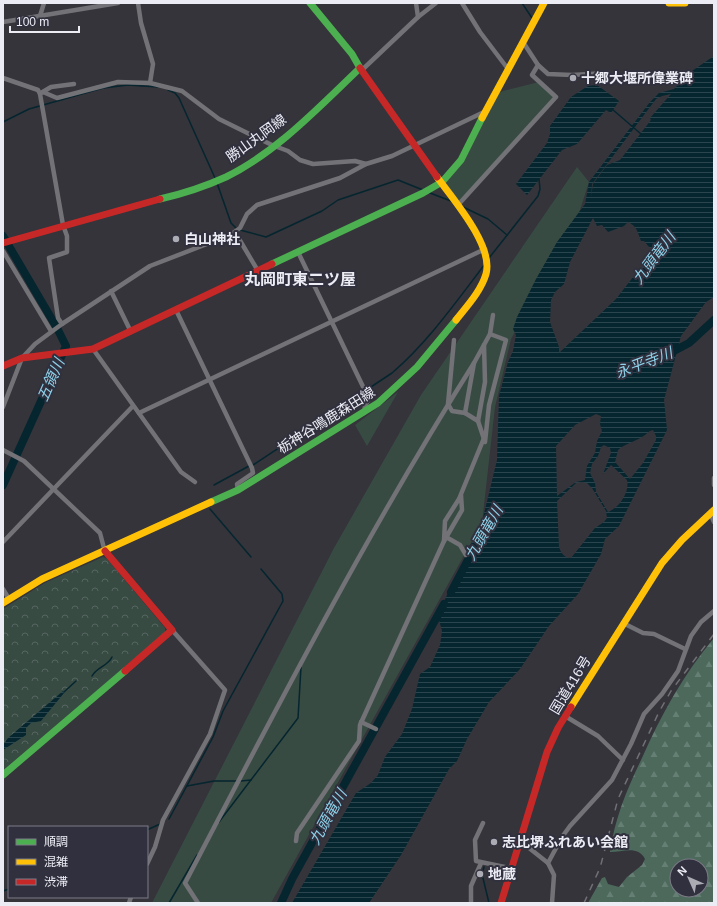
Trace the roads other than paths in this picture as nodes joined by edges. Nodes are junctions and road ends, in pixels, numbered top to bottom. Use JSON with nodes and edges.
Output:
{"nodes":[{"id":1,"x":44,"y":3,"type":"edge"},
{"id":2,"x":118,"y":3,"type":"edge"},
{"id":3,"x":138,"y":3,"type":"edge"},
{"id":4,"x":310,"y":3,"type":"edge"},
{"id":5,"x":416,"y":3,"type":"edge"},
{"id":6,"x":436,"y":3,"type":"edge"},
{"id":7,"x":462,"y":3,"type":"edge"},
{"id":8,"x":544,"y":3,"type":"edge"},
{"id":9,"x":669,"y":3,"type":"edge"},
{"id":10,"x":682,"y":3,"type":"edge"},
{"id":11,"x":40,"y":16,"type":"junction"},
{"id":12,"x":418,"y":17,"type":"junction"},
{"id":13,"x":3,"y":22,"type":"edge"},
{"id":14,"x":523,"y":42,"type":"junction"},
{"id":15,"x":538,"y":65,"type":"junction"},
{"id":16,"x":361,"y":69,"type":"junction"},
{"id":17,"x":508,"y":69,"type":"junction"},
{"id":18,"x":608,"y":73,"type":"dead end"},
{"id":19,"x":3,"y":78,"type":"edge"},
{"id":20,"x":74,"y":84,"type":"dead end"},
{"id":21,"x":150,"y":84,"type":"junction"},
{"id":22,"x":41,"y":93,"type":"junction"},
{"id":23,"x":485,"y":112,"type":"junction"},
{"id":24,"x":414,"y":144,"type":"junction"},
{"id":25,"x":272,"y":145,"type":"junction"},
{"id":26,"x":366,"y":164,"type":"junction"},
{"id":27,"x":442,"y":182,"type":"junction"},
{"id":28,"x":458,"y":205,"type":"junction"},
{"id":29,"x":63,"y":225,"type":"junction"},
{"id":30,"x":235,"y":232,"type":"junction"},
{"id":31,"x":3,"y":243,"type":"edge"},
{"id":32,"x":3,"y":251,"type":"edge"},
{"id":33,"x":486,"y":251,"type":"junction"},
{"id":34,"x":298,"y":252,"type":"junction"},
{"id":35,"x":258,"y":271,"type":"junction"},
{"id":36,"x":111,"y":291,"type":"junction"},
{"id":37,"x":176,"y":310,"type":"junction"},
{"id":38,"x":493,"y":315,"type":"dead end"},
{"id":39,"x":330,"y":322,"type":"junction"},
{"id":40,"x":62,"y":324,"type":"junction"},
{"id":41,"x":51,"y":331,"type":"junction"},
{"id":42,"x":131,"y":332,"type":"junction"},
{"id":43,"x":490,"y":334,"type":"junction"},
{"id":44,"x":454,"y":340,"type":"dead end"},
{"id":45,"x":484,"y":344,"type":"junction"},
{"id":46,"x":93,"y":349,"type":"junction"},
{"id":47,"x":22,"y":358,"type":"junction"},
{"id":48,"x":474,"y":363,"type":"junction"},
{"id":49,"x":3,"y":366,"type":"edge"},
{"id":50,"x":209,"y":380,"type":"junction"},
{"id":51,"x":448,"y":404,"type":"junction"},
{"id":52,"x":133,"y":406,"type":"junction"},
{"id":53,"x":3,"y":407,"type":"edge"},
{"id":54,"x":139,"y":413,"type":"junction"},
{"id":55,"x":364,"y":413,"type":"junction"},
{"id":56,"x":465,"y":413,"type":"junction"},
{"id":57,"x":478,"y":421,"type":"junction"},
{"id":58,"x":484,"y":438,"type":"junction"},
{"id":59,"x":3,"y":450,"type":"edge"},
{"id":60,"x":714,"y":478,"type":"edge"},
{"id":61,"x":196,"y":482,"type":"dead end"},
{"id":62,"x":714,"y":485,"type":"edge"},
{"id":63,"x":54,"y":489,"type":"junction"},
{"id":64,"x":238,"y":490,"type":"junction"},
{"id":65,"x":461,"y":495,"type":"junction"},
{"id":66,"x":712,"y":511,"type":"edge"},
{"id":67,"x":714,"y":522,"type":"edge"},
{"id":68,"x":445,"y":539,"type":"junction"},
{"id":69,"x":3,"y":542,"type":"edge"},
{"id":70,"x":106,"y":554,"type":"junction"},
{"id":71,"x":466,"y":555,"type":"dead end"},
{"id":72,"x":3,"y":590,"type":"edge"},
{"id":73,"x":6,"y":601,"type":"edge"},
{"id":74,"x":714,"y":611,"type":"edge"},
{"id":75,"x":623,"y":623,"type":"junction"},
{"id":76,"x":172,"y":630,"type":"junction"},
{"id":77,"x":686,"y":649,"type":"junction"},
{"id":78,"x":565,"y":716,"type":"junction"},
{"id":79,"x":361,"y":722,"type":"junction"},
{"id":80,"x":376,"y":729,"type":"dead end"},
{"id":81,"x":623,"y":760,"type":"junction"},
{"id":82,"x":3,"y":775,"type":"edge"},
{"id":83,"x":484,"y":823,"type":"dead end"},
{"id":84,"x":519,"y":840,"type":"junction"},
{"id":85,"x":296,"y":841,"type":"dead end"},
{"id":86,"x":148,"y":862,"type":"edge"},
{"id":87,"x":481,"y":863,"type":"junction"},
{"id":88,"x":548,"y":863,"type":"junction"},
{"id":89,"x":510,"y":868,"type":"junction"},
{"id":90,"x":198,"y":903,"type":"edge"},
{"id":91,"x":471,"y":903,"type":"edge"},
{"id":92,"x":501,"y":903,"type":"edge"},
{"id":93,"x":552,"y":903,"type":"edge"}],
"edges":[{"from":1,"to":11,"type":"street"},
{"from":2,"to":11,"type":"street"},
{"from":3,"to":21,"type":"street"},
{"from":4,"to":16,"type":"main road"},
{"from":5,"to":12,"type":"street"},
{"from":6,"to":12,"type":"street"},
{"from":7,"to":17,"type":"street"},
{"from":8,"to":14,"type":"main road"},
{"from":9,"to":10,"type":"main road"},
{"from":11,"to":13,"type":"street"},
{"from":12,"to":16,"type":"street"},
{"from":14,"to":15,"type":"street"},
{"from":14,"to":17,"type":"main road"},
{"from":15,"to":18,"type":"street"},
{"from":15,"to":28,"type":"street"},
{"from":16,"to":24,"type":"main road","name":"栃神谷鳴鹿森田線"},
{"from":16,"to":25,"type":"main road","name":"勝山丸岡線"},
{"from":17,"to":23,"type":"main road"},
{"from":19,"to":22,"type":"street"},
{"from":20,"to":22,"type":"street"},
{"from":21,"to":22,"type":"street"},
{"from":21,"to":25,"type":"street"},
{"from":22,"to":29,"type":"street"},
{"from":23,"to":24,"type":"street"},
{"from":23,"to":27,"type":"main road"},
{"from":24,"to":26,"type":"street"},
{"from":24,"to":27,"type":"main road","name":"栃神谷鳴鹿森田線"},
{"from":25,"to":26,"type":"street"},
{"from":25,"to":29,"type":"main road","name":"勝山丸岡線"},
{"from":26,"to":30,"type":"street"},
{"from":27,"to":28,"type":"main road","name":"栃神谷鳴鹿森田線"},
{"from":27,"to":34,"type":"main road"},
{"from":28,"to":33,"type":"main road","name":"栃神谷鳴鹿森田線"},
{"from":29,"to":31,"type":"main road","name":"勝山丸岡線"},
{"from":29,"to":40,"type":"street"},
{"from":30,"to":35,"type":"street"},
{"from":30,"to":36,"type":"street"},
{"from":32,"to":41,"type":"street"},
{"from":33,"to":39,"type":"street"},
{"from":33,"to":55,"type":"main road","name":"栃神谷鳴鹿森田線"},
{"from":34,"to":35,"type":"main road"},
{"from":34,"to":39,"type":"street"},
{"from":35,"to":37,"type":"main road"},
{"from":36,"to":40,"type":"street"},
{"from":36,"to":42,"type":"street"},
{"from":37,"to":42,"type":"main road"},
{"from":37,"to":50,"type":"street"},
{"from":38,"to":43,"type":"street"},
{"from":39,"to":50,"type":"street"},
{"from":39,"to":55,"type":"street"},
{"from":40,"to":41,"type":"street"},
{"from":41,"to":47,"type":"street"},
{"from":42,"to":46,"type":"main road"},
{"from":43,"to":45,"type":"street"},
{"from":43,"to":58,"type":"street"},
{"from":44,"to":51,"type":"street"},
{"from":45,"to":48,"type":"street"},
{"from":45,"to":57,"type":"street"},
{"from":46,"to":47,"type":"main road"},
{"from":46,"to":52,"type":"street"},
{"from":47,"to":49,"type":"main road"},
{"from":47,"to":53,"type":"street"},
{"from":48,"to":51,"type":"street"},
{"from":48,"to":56,"type":"street"},
{"from":50,"to":54,"type":"street"},
{"from":50,"to":64,"type":"street"},
{"from":51,"to":56,"type":"street"},
{"from":51,"to":90,"type":"street"},
{"from":52,"to":54,"type":"street"},
{"from":52,"to":63,"type":"street"},
{"from":54,"to":61,"type":"street"},
{"from":55,"to":64,"type":"main road","name":"栃神谷鳴鹿森田線"},
{"from":56,"to":57,"type":"street"},
{"from":57,"to":58,"type":"street"},
{"from":58,"to":65,"type":"street"},
{"from":59,"to":63,"type":"street"},
{"from":60,"to":62,"type":"street"},
{"from":63,"to":69,"type":"street"},
{"from":63,"to":70,"type":"street"},
{"from":64,"to":70,"type":"main road","name":"栃神谷鳴鹿森田線"},
{"from":65,"to":68,"type":"street"},
{"from":65,"to":68,"type":"street"},
{"from":66,"to":67,"type":"street"},
{"from":66,"to":75,"type":"main road","name":"国道416号"},
{"from":68,"to":71,"type":"street"},
{"from":68,"to":79,"type":"street"},
{"from":70,"to":73,"type":"main road","name":"栃神谷鳴鹿森田線"},
{"from":70,"to":76,"type":"main road"},
{"from":72,"to":73,"type":"street"},
{"from":74,"to":77,"type":"street"},
{"from":75,"to":77,"type":"street"},
{"from":75,"to":78,"type":"main road","name":"国道416号"},
{"from":76,"to":82,"type":"main road"},
{"from":76,"to":86,"type":"street"},
{"from":77,"to":81,"type":"street"},
{"from":78,"to":81,"type":"street"},
{"from":78,"to":84,"type":"main road","name":"国道416号"},
{"from":79,"to":80,"type":"street"},
{"from":79,"to":85,"type":"street"},
{"from":81,"to":88,"type":"street"},
{"from":83,"to":87,"type":"street"},
{"from":84,"to":88,"type":"street"},
{"from":84,"to":89,"type":"main road","name":"国道416号"},
{"from":87,"to":89,"type":"street"},
{"from":87,"to":91,"type":"street"},
{"from":88,"to":93,"type":"street"},
{"from":89,"to":92,"type":"main road","name":"国道416号"}]}
